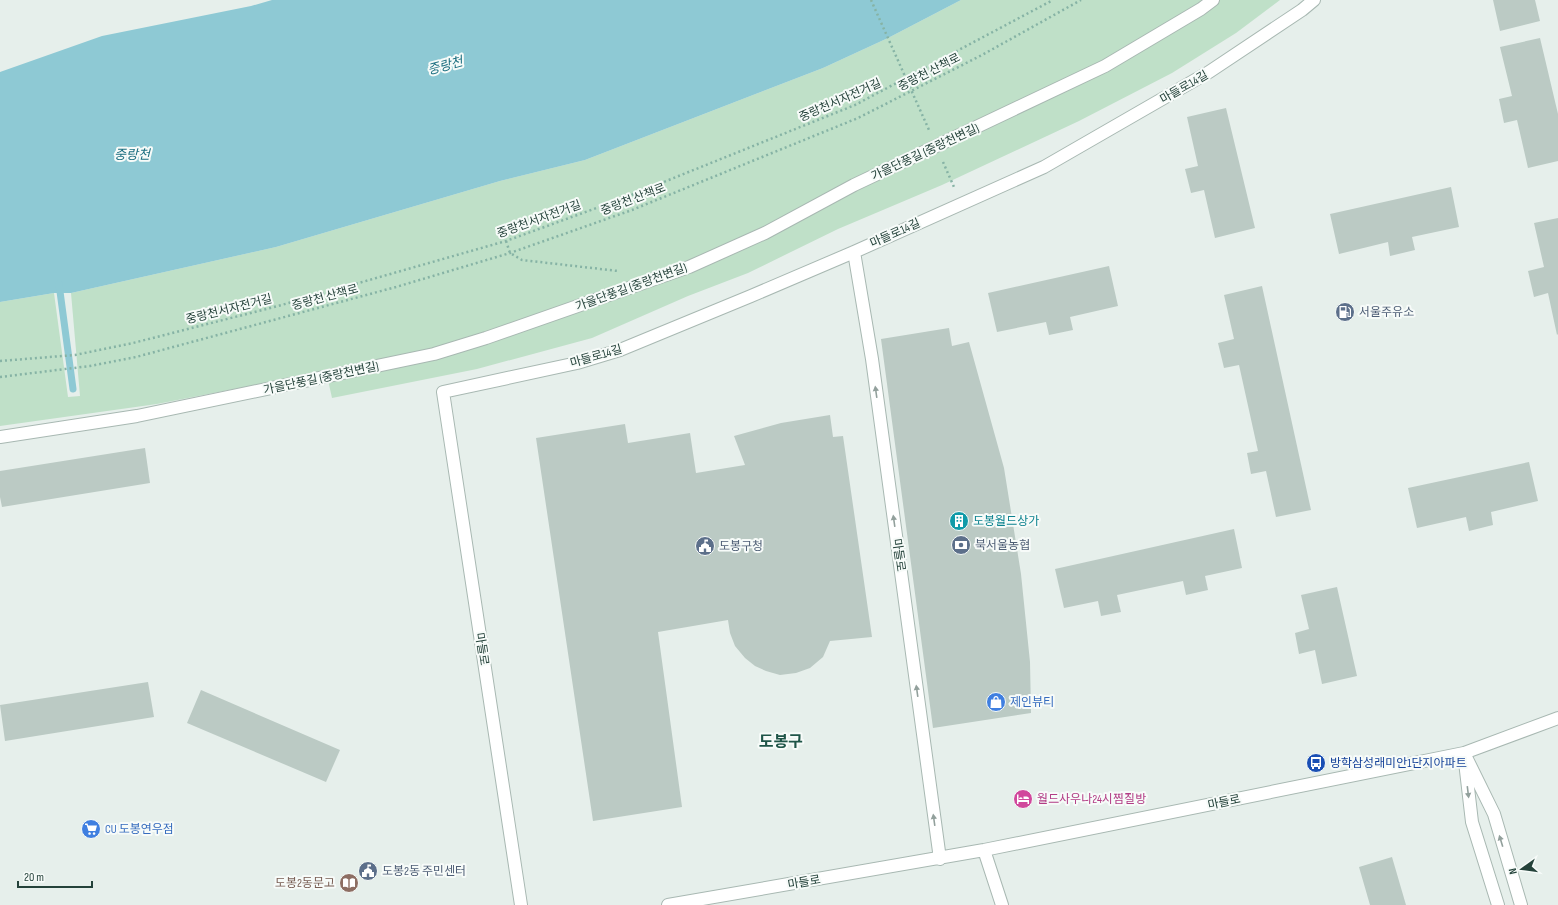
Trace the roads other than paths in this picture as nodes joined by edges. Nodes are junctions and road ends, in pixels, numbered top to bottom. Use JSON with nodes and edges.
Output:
{"nodes":[{"id":1,"x":1213,"y":0,"type":"edge"},
{"id":2,"x":1314,"y":0,"type":"edge"},
{"id":3,"x":854,"y":252,"type":"junction"},
{"id":4,"x":443,"y":392,"type":"joint"},
{"id":5,"x":0,"y":437,"type":"edge"},
{"id":6,"x":1558,"y":718,"type":"edge"},
{"id":7,"x":1464,"y":753,"type":"junction"},
{"id":8,"x":984,"y":850,"type":"junction"},
{"id":9,"x":940,"y":859,"type":"junction"},
{"id":10,"x":522,"y":905,"type":"edge"},
{"id":11,"x":668,"y":905,"type":"edge"},
{"id":12,"x":1002,"y":905,"type":"edge"},
{"id":13,"x":1498,"y":905,"type":"edge"},
{"id":14,"x":1521,"y":905,"type":"edge"}],
"edges":[{"from":1,"to":5,"type":"street","name":"가을단풍길 (중랑천변길)"},
{"from":2,"to":3,"type":"street","name":"마들로14길"},
{"from":3,"to":4,"type":"street","name":"마들로14길"},
{"from":9,"to":3,"type":"street","name":"마들로","one_way":true},
{"from":4,"to":10,"type":"street","name":"마들로"},
{"from":6,"to":7,"type":"street","name":"마들로"},
{"from":7,"to":8,"type":"street","name":"마들로"},
{"from":7,"to":13,"type":"street","one_way":true},
{"from":14,"to":7,"type":"street","one_way":true},
{"from":8,"to":9,"type":"street","name":"마들로"},
{"from":8,"to":12,"type":"street"},
{"from":9,"to":11,"type":"street","name":"마들로"}]}
